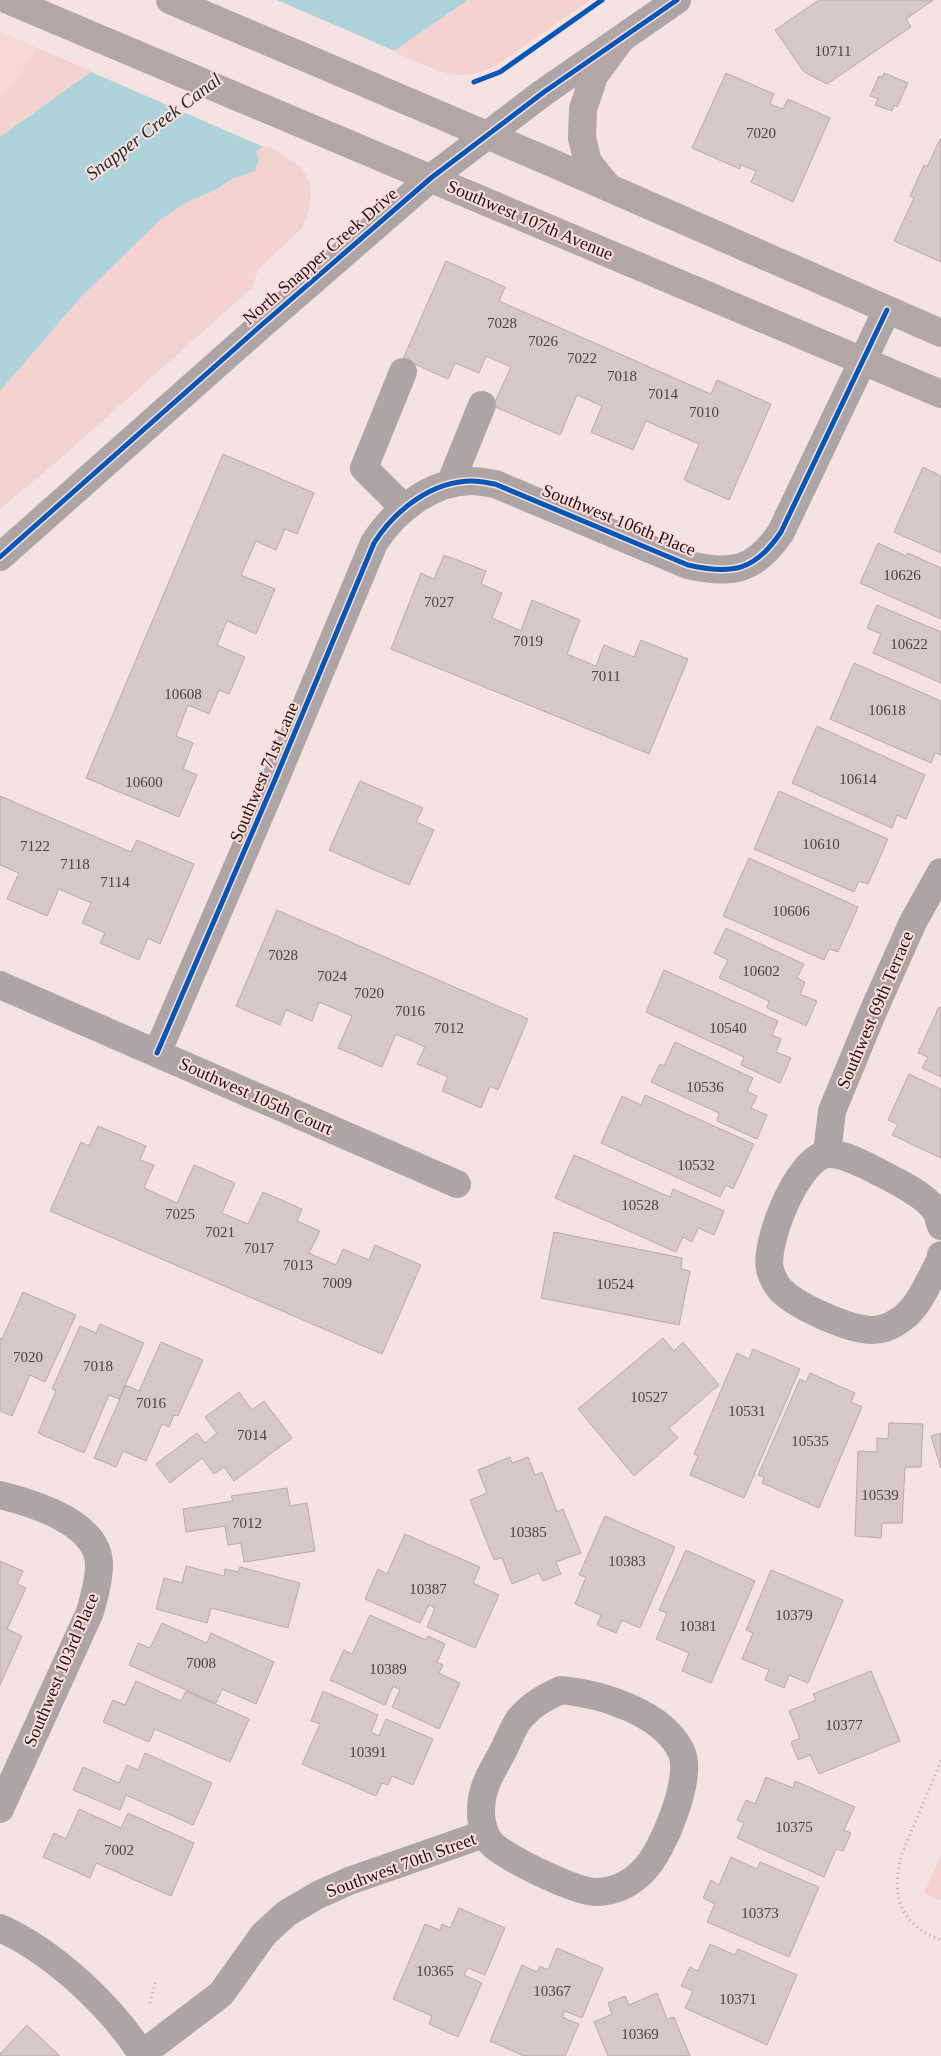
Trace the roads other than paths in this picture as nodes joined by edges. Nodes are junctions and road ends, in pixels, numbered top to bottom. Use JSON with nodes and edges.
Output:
{"nodes":[{"id":1,"x":8,"y":0,"type":"edge"},
{"id":2,"x":171,"y":0,"type":"edge"},
{"id":3,"x":677,"y":0,"type":"edge"},
{"id":4,"x":621,"y":39,"type":"junction"},
{"id":5,"x":487,"y":135,"type":"junction"},
{"id":6,"x":431,"y":178,"type":"junction"},
{"id":7,"x":608,"y":188,"type":"junction"},
{"id":8,"x":888,"y":310,"type":"junction"},
{"id":9,"x":941,"y":333,"type":"edge"},
{"id":10,"x":863,"y":362,"type":"junction"},
{"id":11,"x":403,"y":372,"type":"dead end"},
{"id":12,"x":941,"y":394,"type":"edge"},
{"id":13,"x":482,"y":405,"type":"dead end"},
{"id":14,"x":450,"y":484,"type":"junction"},
{"id":15,"x":404,"y":508,"type":"junction"},
{"id":16,"x":0,"y":557,"type":"edge"},
{"id":17,"x":941,"y":872,"type":"edge"},
{"id":18,"x":0,"y":985,"type":"edge"},
{"id":19,"x":157,"y":1053,"type":"junction"},
{"id":20,"x":826,"y":1154,"type":"junction"},
{"id":21,"x":457,"y":1184,"type":"dead end"},
{"id":22,"x":941,"y":1226,"type":"edge"},
{"id":23,"x":941,"y":1255,"type":"edge"},
{"id":24,"x":0,"y":1495,"type":"edge"},
{"id":25,"x":0,"y":1809,"type":"edge"},
{"id":26,"x":484,"y":1834,"type":"junction"},
{"id":27,"x":0,"y":1928,"type":"edge"},
{"id":28,"x":143,"y":2055,"type":"edge"}],
"edges":[{"from":1,"to":6,"type":"main road","name":"Southwest 107th Avenue"},
{"from":2,"to":5,"type":"main road"},
{"from":3,"to":4,"type":"street","name":"North Snapper Creek Drive"},
{"from":4,"to":5,"type":"street","name":"North Snapper Creek Drive"},
{"from":4,"to":7,"type":"main road"},
{"from":5,"to":6,"type":"street","name":"North Snapper Creek Drive"},
{"from":5,"to":7,"type":"main road"},
{"from":6,"to":10,"type":"main road","name":"Southwest 107th Avenue"},
{"from":6,"to":16,"type":"street","name":"North Snapper Creek Drive"},
{"from":7,"to":8,"type":"main road"},
{"from":8,"to":9,"type":"main road"},
{"from":8,"to":10,"type":"street","name":"Southwest 106th Place"},
{"from":10,"to":12,"type":"main road","name":"Southwest 107th Avenue"},
{"from":10,"to":14,"type":"street","name":"Southwest 106th Place"},
{"from":11,"to":15,"type":"street"},
{"from":13,"to":14,"type":"street"},
{"from":14,"to":15,"type":"street","name":"Southwest 106th Place"},
{"from":15,"to":19,"type":"street","name":"Southwest 71st Lane"},
{"from":17,"to":20,"type":"street","name":"Southwest 69th Terrace"},
{"from":18,"to":19,"type":"street","name":"Southwest 105th Court"},
{"from":19,"to":21,"type":"street","name":"Southwest 105th Court"},
{"from":20,"to":22,"type":"street"},
{"from":20,"to":23,"type":"street"},
{"from":24,"to":25,"type":"street","name":"Southwest 103rd Place"},
{"from":26,"to":26,"type":"street","name":"Southwest 70th Street"},
{"from":26,"to":28,"type":"street","name":"Southwest 70th Street"},
{"from":27,"to":28,"type":"street"}]}
